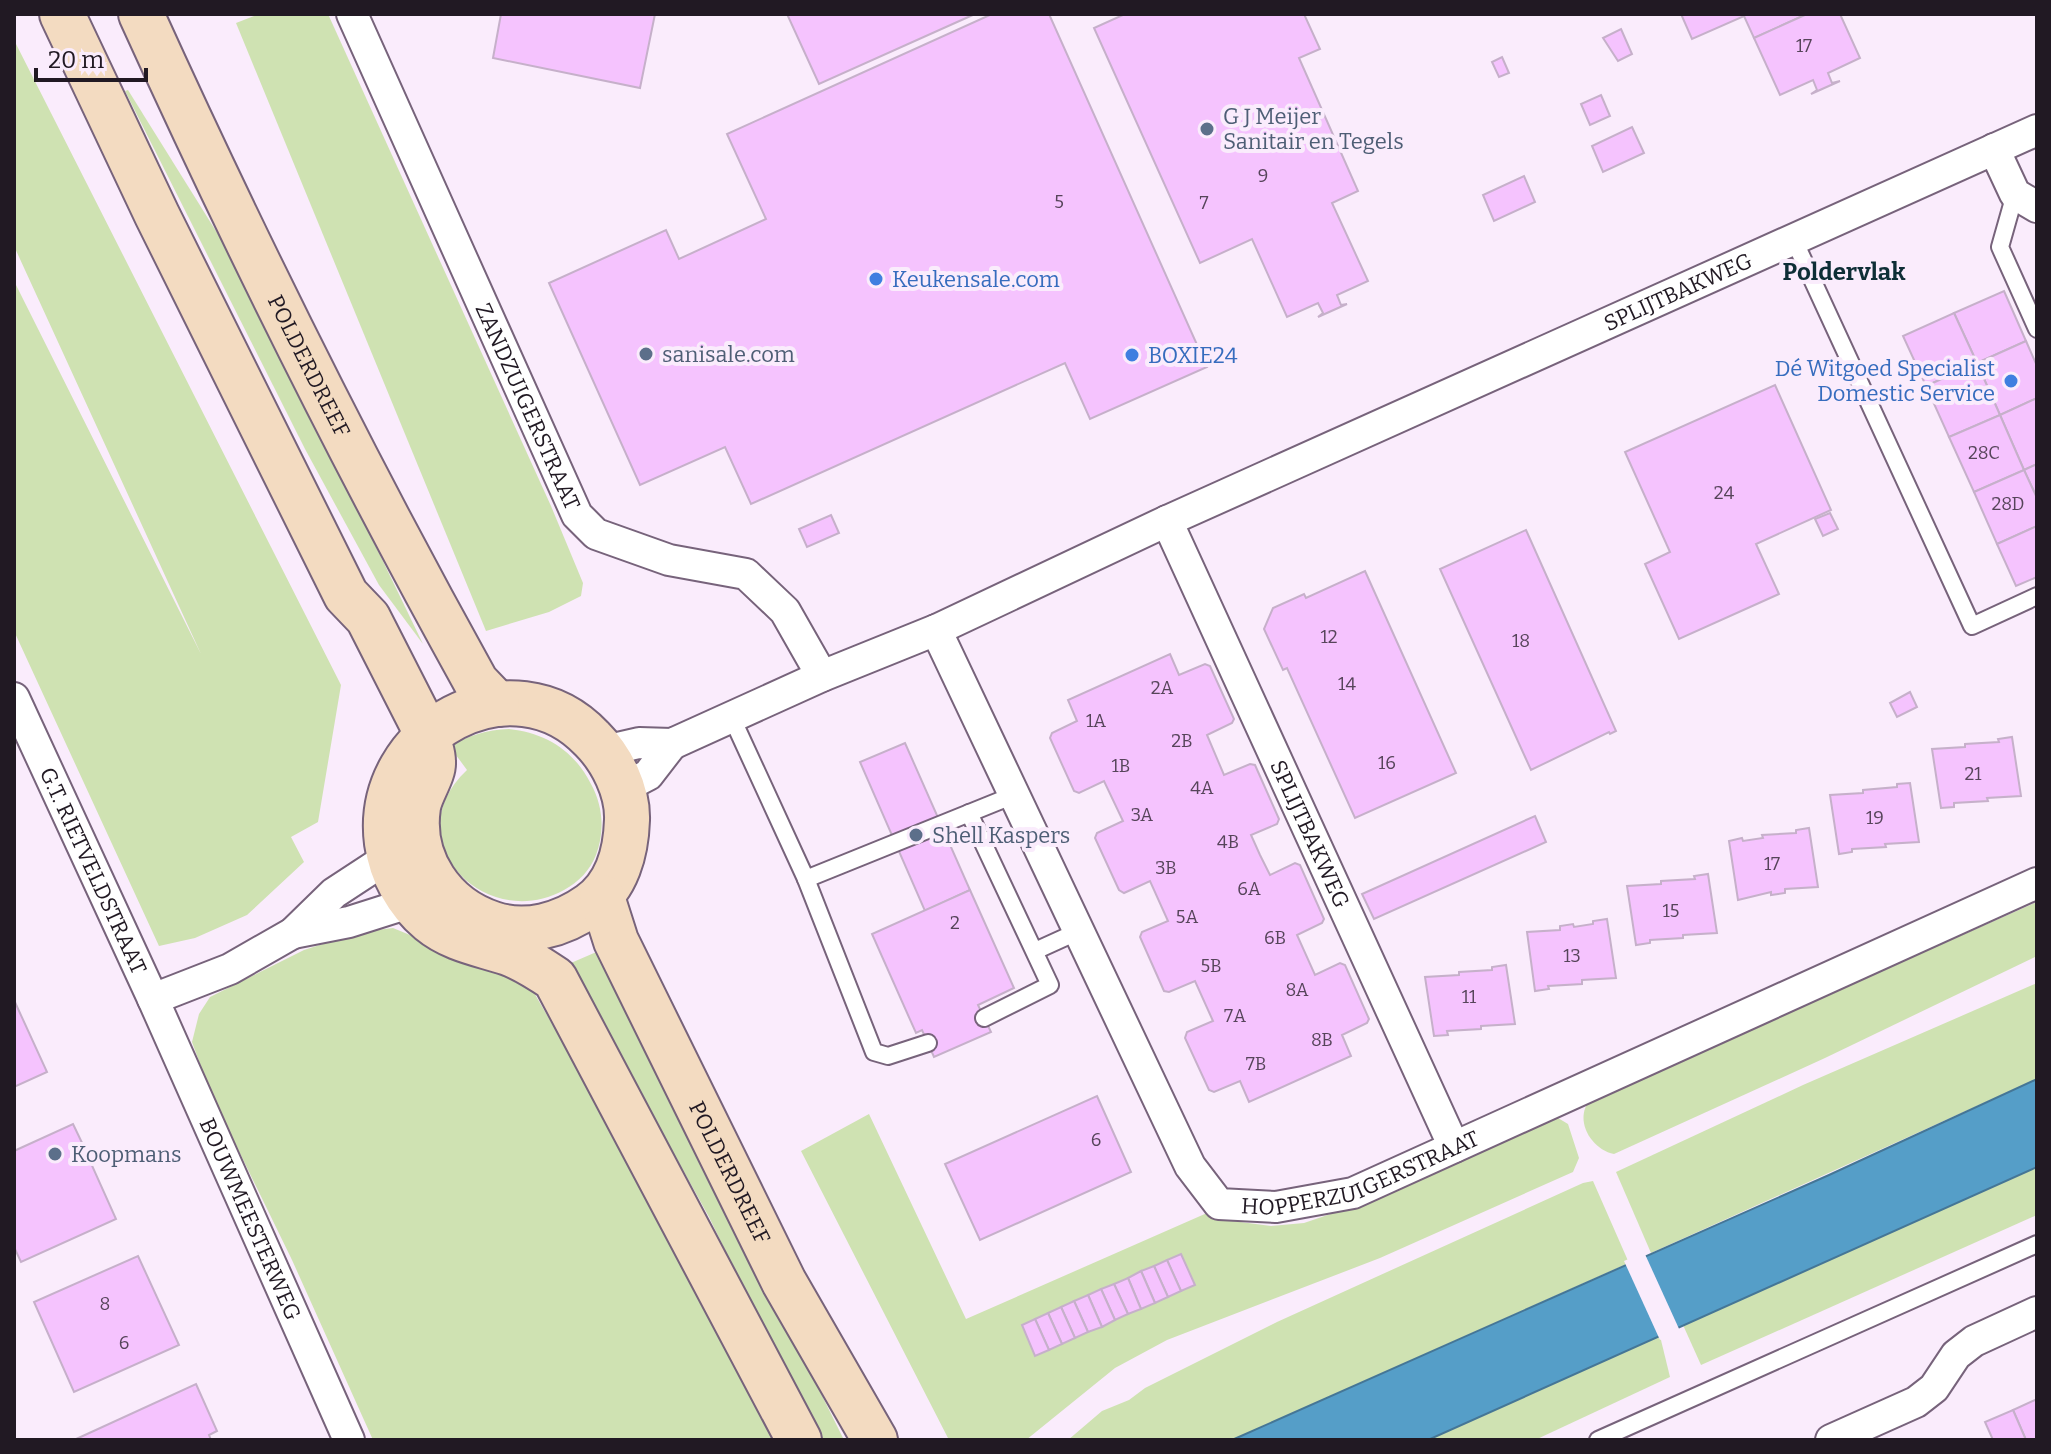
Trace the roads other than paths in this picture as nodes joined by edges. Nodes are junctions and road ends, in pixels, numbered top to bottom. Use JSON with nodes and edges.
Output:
{"nodes":[{"id":1,"x":62,"y":14,"type":"edge"},
{"id":2,"x":141,"y":14,"type":"edge"},
{"id":3,"x":352,"y":14,"type":"edge"},
{"id":4,"x":2037,"y":130,"type":"edge"},
{"id":5,"x":1994,"y":149,"type":"junction"},
{"id":6,"x":2026,"y":200,"type":"edge"},
{"id":7,"x":1794,"y":240,"type":"junction"},
{"id":8,"x":2037,"y":329,"type":"edge"},
{"id":9,"x":1167,"y":521,"type":"junction"},
{"id":10,"x":2037,"y":596,"type":"edge"},
{"id":11,"x":936,"y":630,"type":"junction"},
{"id":12,"x":822,"y":676,"type":"junction"},
{"id":13,"x":14,"y":698,"type":"edge"},
{"id":14,"x":497,"y":704,"type":"junction"},
{"id":15,"x":732,"y":718,"type":"junction"},
{"id":16,"x":420,"y":743,"type":"junction"},
{"id":17,"x":672,"y":744,"type":"junction"},
{"id":18,"x":613,"y":769,"type":"junction"},
{"id":19,"x":1014,"y":795,"type":"junction"},
{"id":20,"x":969,"y":813,"type":"junction"},
{"id":21,"x":389,"y":857,"type":"junction"},
{"id":22,"x":806,"y":879,"type":"junction"},
{"id":23,"x":2037,"y":883,"type":"edge"},
{"id":24,"x":427,"y":897,"type":"junction"},
{"id":25,"x":602,"y":897,"type":"junction"},
{"id":26,"x":1079,"y":931,"type":"junction"},
{"id":27,"x":293,"y":933,"type":"junction"},
{"id":28,"x":1035,"y":951,"type":"junction"},
{"id":29,"x":153,"y":999,"type":"junction"},
{"id":30,"x":984,"y":1018,"type":"dead end"},
{"id":31,"x":928,"y":1043,"type":"dead end"},
{"id":32,"x":1454,"y":1147,"type":"junction"},
{"id":33,"x":2037,"y":1244,"type":"edge"},
{"id":34,"x":2037,"y":1312,"type":"edge"},
{"id":35,"x":349,"y":1440,"type":"edge"},
{"id":36,"x":799,"y":1440,"type":"edge"},
{"id":37,"x":875,"y":1440,"type":"edge"},
{"id":38,"x":1598,"y":1440,"type":"edge"},
{"id":39,"x":1831,"y":1440,"type":"edge"}],
"edges":[{"from":1,"to":16,"type":"main road"},
{"from":2,"to":14,"type":"main road","name":"POLDERDREEF"},
{"from":3,"to":12,"type":"street","name":"ZANDZUIGERSTRAAT"},
{"from":4,"to":5,"type":"street","name":"SPLIJTBAKWEG"},
{"from":5,"to":6,"type":"street"},
{"from":5,"to":7,"type":"street","name":"SPLIJTBAKWEG"},
{"from":6,"to":8,"type":"lane"},
{"from":7,"to":9,"type":"street","name":"SPLIJTBAKWEG"},
{"from":7,"to":10,"type":"lane"},
{"from":9,"to":11,"type":"street","name":"SPLIJTBAKWEG"},
{"from":9,"to":32,"type":"street","name":"SPLIJTBAKWEG"},
{"from":11,"to":12,"type":"street","name":"SPLIJTBAKWEG"},
{"from":11,"to":19,"type":"street","name":"HOPPERZUIGERSTRAAT"},
{"from":12,"to":15,"type":"street","name":"SPLIJTBAKWEG"},
{"from":13,"to":29,"type":"street","name":"G.T. RIETVELDSTRAAT"},
{"from":14,"to":16,"type":"main road"},
{"from":14,"to":18,"type":"main road"},
{"from":15,"to":17,"type":"street","name":"SPLIJTBAKWEG"},
{"from":15,"to":22,"type":"lane"},
{"from":16,"to":21,"type":"main road"},
{"from":16,"to":24,"type":"main road"},
{"from":17,"to":18,"type":"street","name":"SPLIJTBAKWEG"},
{"from":17,"to":18,"type":"street","name":"SPLIJTBAKWEG"},
{"from":18,"to":25,"type":"main road"},
{"from":19,"to":20,"type":"lane"},
{"from":19,"to":26,"type":"street","name":"HOPPERZUIGERSTRAAT"},
{"from":20,"to":22,"type":"lane"},
{"from":20,"to":28,"type":"lane"},
{"from":21,"to":24,"type":"main road"},
{"from":21,"to":27,"type":"street"},
{"from":22,"to":31,"type":"lane"},
{"from":23,"to":32,"type":"street","name":"HOPPERZUIGERSTRAAT"},
{"from":24,"to":25,"type":"main road"},
{"from":24,"to":27,"type":"street"},
{"from":24,"to":36,"type":"main road"},
{"from":25,"to":37,"type":"main road","name":"POLDERDREEF"},
{"from":26,"to":28,"type":"lane"},
{"from":26,"to":32,"type":"street","name":"HOPPERZUIGERSTRAAT"},
{"from":27,"to":29,"type":"street"},
{"from":28,"to":30,"type":"lane"},
{"from":29,"to":35,"type":"street","name":"BOUWMEESTERWEG"},
{"from":33,"to":38,"type":"lane"},
{"from":34,"to":39,"type":"street"}]}
